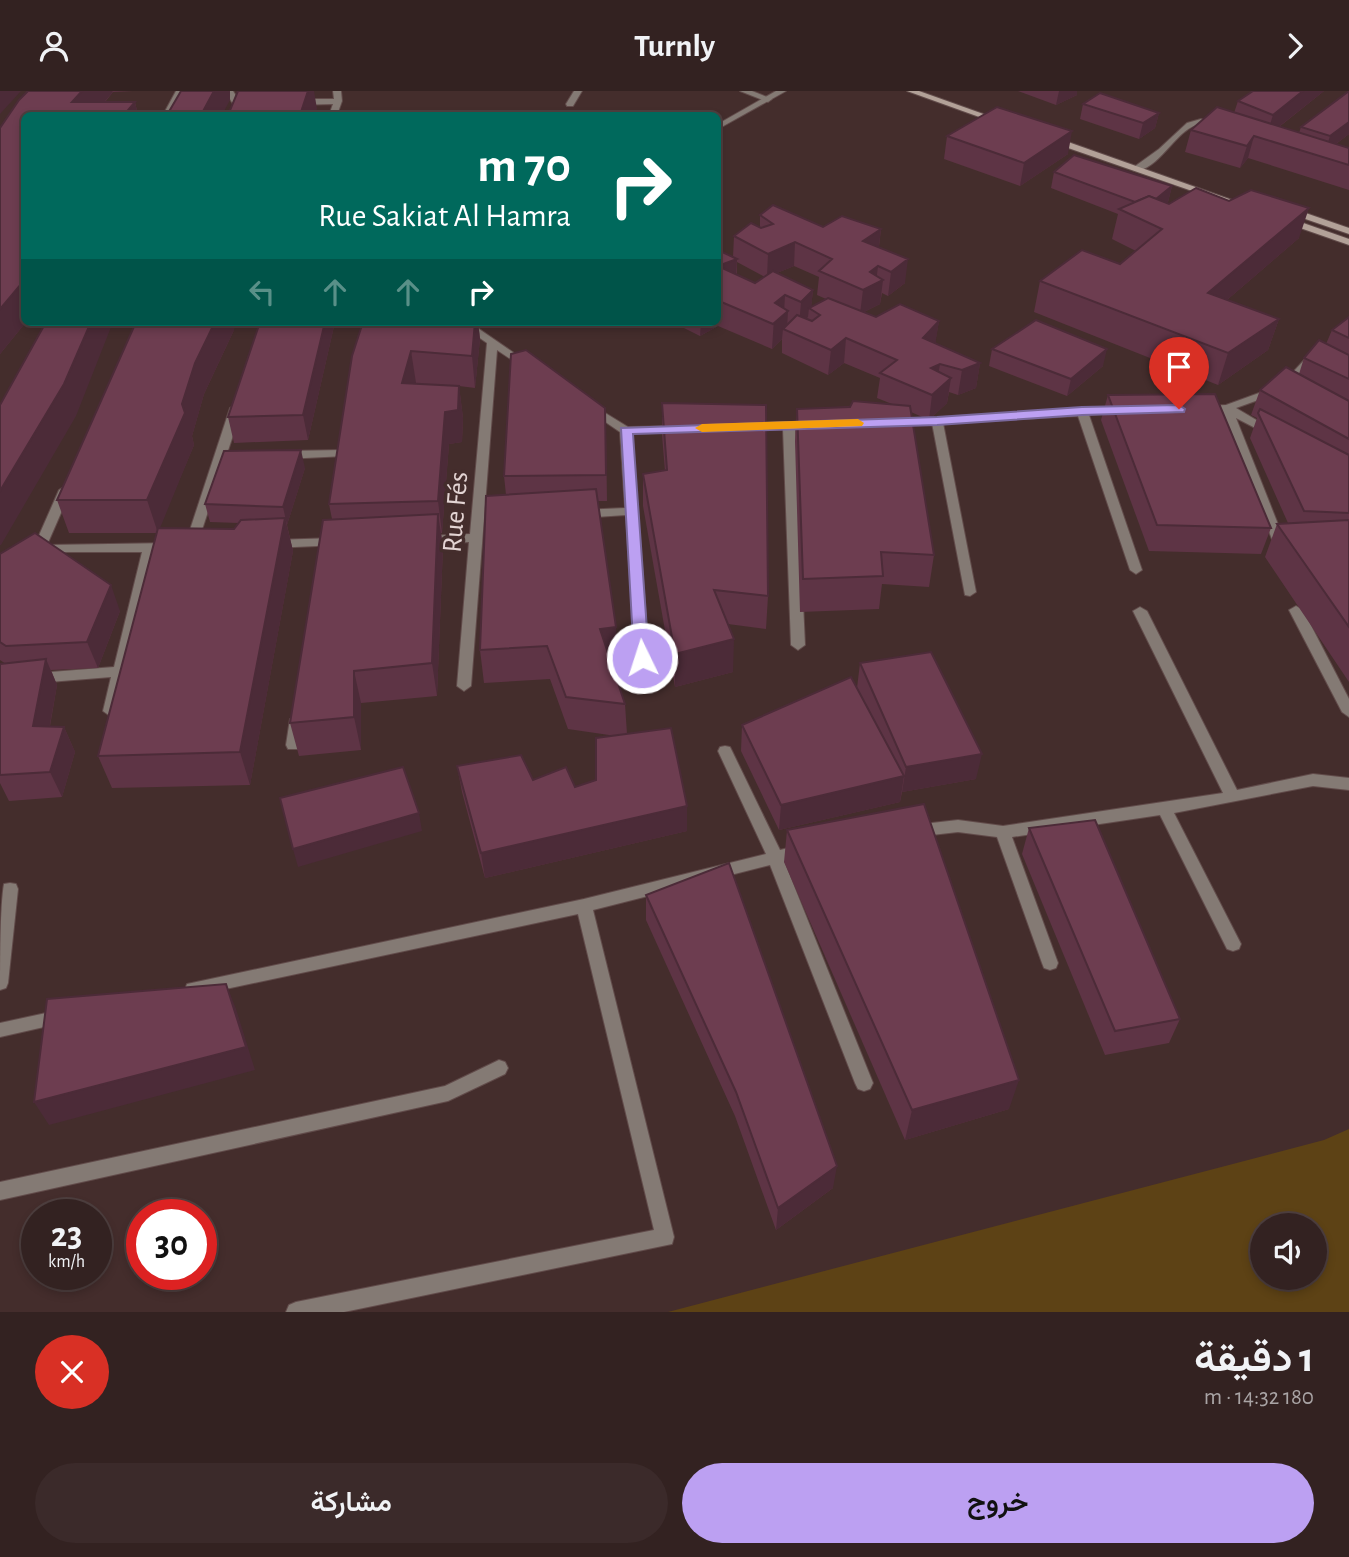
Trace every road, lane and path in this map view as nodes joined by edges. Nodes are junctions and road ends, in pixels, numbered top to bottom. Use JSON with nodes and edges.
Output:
{"nodes":[{"id":1,"x":180,"y":91,"type":"edge"},
{"id":2,"x":229,"y":91,"type":"edge"},
{"id":3,"x":337,"y":91,"type":"edge"},
{"id":4,"x":579,"y":91,"type":"edge"},
{"id":5,"x":744,"y":91,"type":"edge"},
{"id":6,"x":782,"y":91,"type":"edge"},
{"id":7,"x":911,"y":91,"type":"edge"},
{"id":8,"x":937,"y":91,"type":"edge"},
{"id":9,"x":768,"y":99,"type":"junction"},
{"id":10,"x":338,"y":101,"type":"junction"},
{"id":11,"x":248,"y":102,"type":"edge"},
{"id":12,"x":287,"y":102,"type":"edge"},
{"id":13,"x":570,"y":104,"type":"dead end"},
{"id":14,"x":169,"y":112,"type":"edge"},
{"id":15,"x":334,"y":112,"type":"edge"},
{"id":16,"x":1001,"y":113,"type":"junction"},
{"id":17,"x":1013,"y":117,"type":"edge"},
{"id":18,"x":991,"y":119,"type":"junction"},
{"id":19,"x":721,"y":125,"type":"edge"},
{"id":20,"x":1223,"y":126,"type":"edge"},
{"id":21,"x":1015,"y":127,"type":"edge"},
{"id":22,"x":1050,"y":129,"type":"edge"},
{"id":23,"x":1040,"y":136,"type":"edge"},
{"id":24,"x":1146,"y":162,"type":"junction"},
{"id":25,"x":1137,"y":169,"type":"junction"},
{"id":26,"x":1251,"y":198,"type":"edge"},
{"id":27,"x":1262,"y":212,"type":"edge"},
{"id":28,"x":1349,"y":231,"type":"edge"},
{"id":29,"x":1349,"y":242,"type":"edge"},
{"id":30,"x":468,"y":326,"type":"edge"},
{"id":31,"x":492,"y":342,"type":"junction"},
{"id":32,"x":1325,"y":362,"type":"edge"},
{"id":33,"x":536,"y":371,"type":"edge"},
{"id":34,"x":239,"y":399,"type":"edge"},
{"id":35,"x":581,"y":401,"type":"edge"},
{"id":36,"x":1227,"y":408,"type":"junction"},
{"id":37,"x":1188,"y":409,"type":"edge"},
{"id":38,"x":1135,"y":410,"type":"edge"},
{"id":39,"x":1082,"y":411,"type":"junction"},
{"id":40,"x":937,"y":421,"type":"junction"},
{"id":41,"x":884,"y":422,"type":"edge"},
{"id":42,"x":830,"y":424,"type":"edge"},
{"id":43,"x":789,"y":426,"type":"junction"},
{"id":44,"x":735,"y":427,"type":"edge"},
{"id":45,"x":694,"y":429,"type":"edge"},
{"id":46,"x":626,"y":431,"type":"junction"},
{"id":47,"x":1276,"y":435,"type":"edge"},
{"id":48,"x":342,"y":453,"type":"edge"},
{"id":49,"x":274,"y":455,"type":"edge"},
{"id":50,"x":220,"y":456,"type":"junction"},
{"id":51,"x":234,"y":456,"type":"edge"},
{"id":52,"x":72,"y":473,"type":"edge"},
{"id":53,"x":632,"y":511,"type":"junction"},
{"id":54,"x":562,"y":514,"type":"edge"},
{"id":55,"x":493,"y":517,"type":"edge"},
{"id":56,"x":479,"y":518,"type":"junction"},
{"id":57,"x":477,"y":538,"type":"junction"},
{"id":58,"x":408,"y":540,"type":"edge"},
{"id":59,"x":352,"y":542,"type":"edge"},
{"id":60,"x":257,"y":545,"type":"edge"},
{"id":61,"x":1281,"y":547,"type":"edge"},
{"id":62,"x":149,"y":548,"type":"junction"},
{"id":63,"x":1136,"y":570,"type":"dead end"},
{"id":64,"x":970,"y":592,"type":"dead end"},
{"id":65,"x":1296,"y":610,"type":"dead end"},
{"id":66,"x":1140,"y":611,"type":"dead end"},
{"id":67,"x":798,"y":645,"type":"dead end"},
{"id":68,"x":642,"y":658,"type":"dead end"},
{"id":69,"x":120,"y":671,"type":"junction"},
{"id":70,"x":0,"y":681,"type":"edge"},
{"id":71,"x":464,"y":686,"type":"dead end"},
{"id":72,"x":299,"y":705,"type":"edge"},
{"id":73,"x":1349,"y":712,"type":"edge"},
{"id":74,"x":106,"y":729,"type":"edge"},
{"id":75,"x":293,"y":745,"type":"edge"},
{"id":76,"x":725,"y":751,"type":"dead end"},
{"id":77,"x":1349,"y":784,"type":"edge"},
{"id":78,"x":1232,"y":796,"type":"junction"},
{"id":79,"x":1164,"y":809,"type":"junction"},
{"id":80,"x":1003,"y":832,"type":"junction"},
{"id":81,"x":895,"y":833,"type":"edge"},
{"id":82,"x":815,"y":848,"type":"edge"},
{"id":83,"x":775,"y":857,"type":"junction"},
{"id":84,"x":10,"y":889,"type":"dead end"},
{"id":85,"x":584,"y":907,"type":"junction"},
{"id":86,"x":1233,"y":944,"type":"dead end"},
{"id":87,"x":1050,"y":963,"type":"dead end"},
{"id":88,"x":0,"y":983,"type":"edge"},
{"id":89,"x":174,"y":993,"type":"edge"},
{"id":90,"x":80,"y":1013,"type":"edge"},
{"id":91,"x":0,"y":1030,"type":"edge"},
{"id":92,"x":499,"y":1068,"type":"dead end"},
{"id":93,"x":864,"y":1083,"type":"dead end"},
{"id":94,"x":0,"y":1191,"type":"edge"},
{"id":95,"x":296,"y":1312,"type":"edge"}],
"edges":[{"from":1,"to":14,"type":"street"},
{"from":2,"to":11,"type":"street"},
{"from":3,"to":10,"type":"street"},
{"from":4,"to":13,"type":"street"},
{"from":5,"to":9,"type":"street"},
{"from":6,"to":9,"type":"street"},
{"from":7,"to":18,"type":"street"},
{"from":8,"to":16,"type":"street"},
{"from":9,"to":19,"type":"street"},
{"from":10,"to":12,"type":"street"},
{"from":10,"to":15,"type":"street"},
{"from":16,"to":17,"type":"street"},
{"from":16,"to":18,"type":"street"},
{"from":18,"to":21,"type":"street"},
{"from":20,"to":24,"type":"street"},
{"from":22,"to":24,"type":"street"},
{"from":23,"to":25,"type":"street"},
{"from":24,"to":25,"type":"street"},
{"from":24,"to":26,"type":"street"},
{"from":25,"to":27,"type":"street"},
{"from":28,"to":29,"type":"street"},
{"from":30,"to":31,"type":"street"},
{"from":31,"to":33,"type":"street"},
{"from":31,"to":56,"type":"street","name":"Rue Fés"},
{"from":32,"to":36,"type":"street"},
{"from":34,"to":50,"type":"street"},
{"from":35,"to":46,"type":"street"},
{"from":36,"to":37,"type":"street"},
{"from":36,"to":47,"type":"street"},
{"from":36,"to":61,"type":"street"},
{"from":38,"to":39,"type":"street"},
{"from":39,"to":40,"type":"street"},
{"from":39,"to":63,"type":"street"},
{"from":40,"to":41,"type":"street"},
{"from":40,"to":64,"type":"street"},
{"from":42,"to":43,"type":"street"},
{"from":43,"to":44,"type":"street"},
{"from":43,"to":67,"type":"street"},
{"from":45,"to":46,"type":"street"},
{"from":46,"to":53,"type":"street"},
{"from":48,"to":49,"type":"street"},
{"from":50,"to":51,"type":"street"},
{"from":50,"to":62,"type":"street"},
{"from":52,"to":62,"type":"street"},
{"from":53,"to":54,"type":"street"},
{"from":53,"to":68,"type":"street"},
{"from":55,"to":56,"type":"street"},
{"from":56,"to":57,"type":"street","name":"Rue Fés"},
{"from":57,"to":58,"type":"street"},
{"from":57,"to":71,"type":"street","name":"Rue Fés"},
{"from":59,"to":60,"type":"street"},
{"from":62,"to":69,"type":"street"},
{"from":65,"to":73,"type":"street"},
{"from":66,"to":78,"type":"street"},
{"from":69,"to":70,"type":"street"},
{"from":69,"to":74,"type":"street"},
{"from":72,"to":75,"type":"street"},
{"from":76,"to":83,"type":"street"},
{"from":77,"to":78,"type":"street"},
{"from":78,"to":79,"type":"street"},
{"from":79,"to":80,"type":"street"},
{"from":79,"to":86,"type":"street"},
{"from":80,"to":81,"type":"street"},
{"from":80,"to":87,"type":"street"},
{"from":82,"to":83,"type":"street"},
{"from":83,"to":85,"type":"street"},
{"from":83,"to":93,"type":"street"},
{"from":84,"to":88,"type":"street"},
{"from":85,"to":89,"type":"street"},
{"from":85,"to":95,"type":"street"},
{"from":90,"to":91,"type":"street"},
{"from":92,"to":94,"type":"street"}]}
